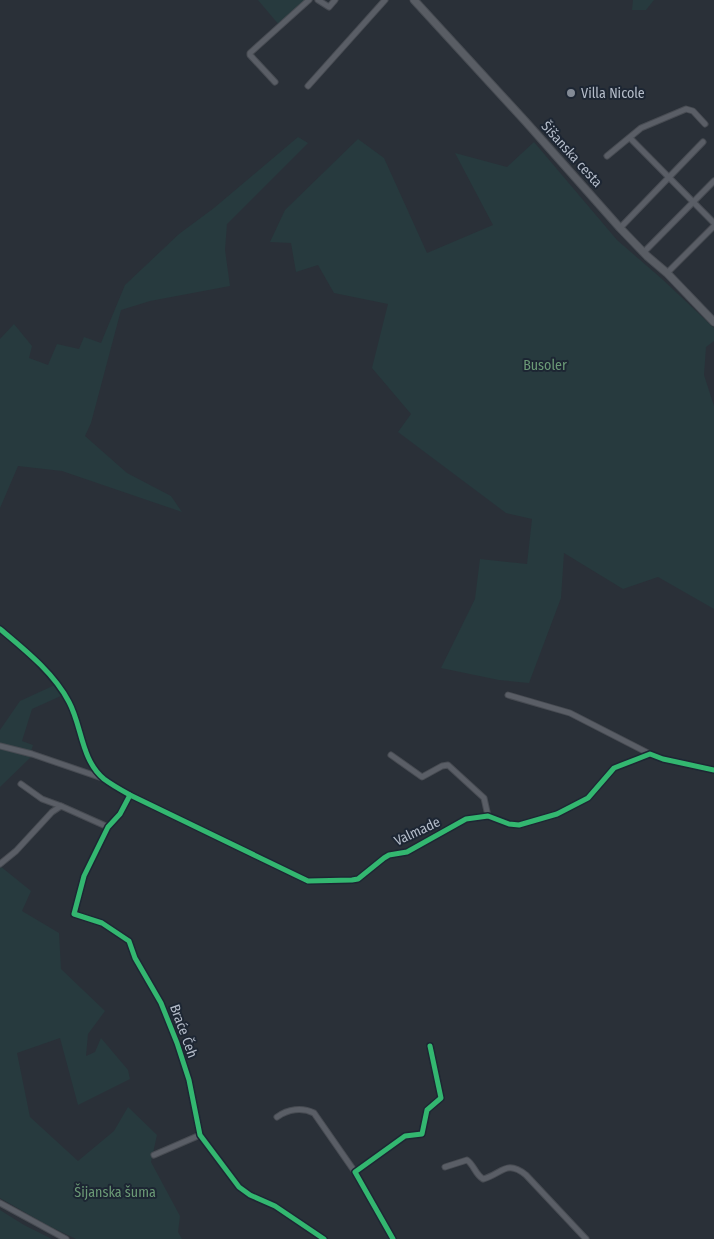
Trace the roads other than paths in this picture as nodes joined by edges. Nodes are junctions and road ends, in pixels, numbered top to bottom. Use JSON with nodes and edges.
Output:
{"nodes":[{"id":1,"x":310,"y":0,"type":"edge"},
{"id":2,"x":318,"y":0,"type":"edge"},
{"id":3,"x":335,"y":0,"type":"edge"},
{"id":4,"x":385,"y":0,"type":"edge"},
{"id":5,"x":414,"y":0,"type":"edge"},
{"id":6,"x":275,"y":82,"type":"dead end"},
{"id":7,"x":308,"y":86,"type":"dead end"},
{"id":8,"x":705,"y":124,"type":"dead end"},
{"id":9,"x":630,"y":138,"type":"junction"},
{"id":10,"x":703,"y":142,"type":"dead end"},
{"id":11,"x":607,"y":156,"type":"dead end"},
{"id":12,"x":669,"y":177,"type":"junction"},
{"id":13,"x":714,"y":181,"type":"edge"},
{"id":14,"x":693,"y":202,"type":"junction"},
{"id":15,"x":714,"y":224,"type":"edge"},
{"id":16,"x":620,"y":228,"type":"junction"},
{"id":17,"x":644,"y":252,"type":"junction"},
{"id":18,"x":667,"y":273,"type":"junction"},
{"id":19,"x":714,"y":322,"type":"edge"},
{"id":20,"x":0,"y":629,"type":"edge"},
{"id":21,"x":508,"y":695,"type":"dead end"},
{"id":22,"x":0,"y":746,"type":"edge"},
{"id":23,"x":650,"y":754,"type":"junction"},
{"id":24,"x":391,"y":755,"type":"dead end"},
{"id":25,"x":714,"y":770,"type":"edge"},
{"id":26,"x":102,"y":778,"type":"junction"},
{"id":27,"x":21,"y":784,"type":"dead end"},
{"id":28,"x":130,"y":795,"type":"junction"},
{"id":29,"x":61,"y":806,"type":"junction"},
{"id":30,"x":488,"y":816,"type":"junction"},
{"id":31,"x":108,"y":827,"type":"junction"},
{"id":32,"x":0,"y":864,"type":"edge"},
{"id":33,"x":430,"y":1046,"type":"dead end"},
{"id":34,"x":277,"y":1117,"type":"dead end"},
{"id":35,"x":200,"y":1135,"type":"junction"},
{"id":36,"x":154,"y":1155,"type":"dead end"},
{"id":37,"x":445,"y":1167,"type":"dead end"},
{"id":38,"x":355,"y":1172,"type":"junction"},
{"id":39,"x":0,"y":1203,"type":"edge"},
{"id":40,"x":66,"y":1239,"type":"edge"},
{"id":41,"x":324,"y":1239,"type":"edge"},
{"id":42,"x":393,"y":1239,"type":"edge"},
{"id":43,"x":586,"y":1239,"type":"edge"}],
"edges":[{"from":1,"to":6,"type":"street"},
{"from":2,"to":3,"type":"street"},
{"from":4,"to":7,"type":"street"},
{"from":5,"to":16,"type":"main road","name":"Šišanska cesta"},
{"from":8,"to":9,"type":"street"},
{"from":9,"to":11,"type":"street"},
{"from":9,"to":12,"type":"street"},
{"from":10,"to":12,"type":"street"},
{"from":12,"to":14,"type":"street"},
{"from":12,"to":16,"type":"street"},
{"from":13,"to":14,"type":"street"},
{"from":14,"to":15,"type":"street"},
{"from":14,"to":17,"type":"street"},
{"from":15,"to":18,"type":"street"},
{"from":16,"to":17,"type":"main road","name":"Šišanska cesta"},
{"from":17,"to":18,"type":"main road","name":"Šišanska cesta"},
{"from":18,"to":19,"type":"main road","name":"Šišanska cesta"},
{"from":20,"to":26,"type":"street"},
{"from":21,"to":23,"type":"street"},
{"from":22,"to":26,"type":"street"},
{"from":23,"to":25,"type":"street"},
{"from":23,"to":30,"type":"street","name":"Valmade"},
{"from":24,"to":30,"type":"street"},
{"from":26,"to":28,"type":"street","name":"Valmade"},
{"from":27,"to":29,"type":"street"},
{"from":28,"to":30,"type":"street","name":"Valmade"},
{"from":28,"to":31,"type":"street","name":"Braće Čeh"},
{"from":29,"to":31,"type":"street"},
{"from":29,"to":32,"type":"street"},
{"from":31,"to":35,"type":"street","name":"Braće Čeh"},
{"from":33,"to":38,"type":"street"},
{"from":34,"to":38,"type":"street"},
{"from":35,"to":36,"type":"street"},
{"from":35,"to":41,"type":"street","name":"Braće Čeh"},
{"from":37,"to":43,"type":"street"},
{"from":38,"to":42,"type":"street"},
{"from":39,"to":40,"type":"street"}]}
